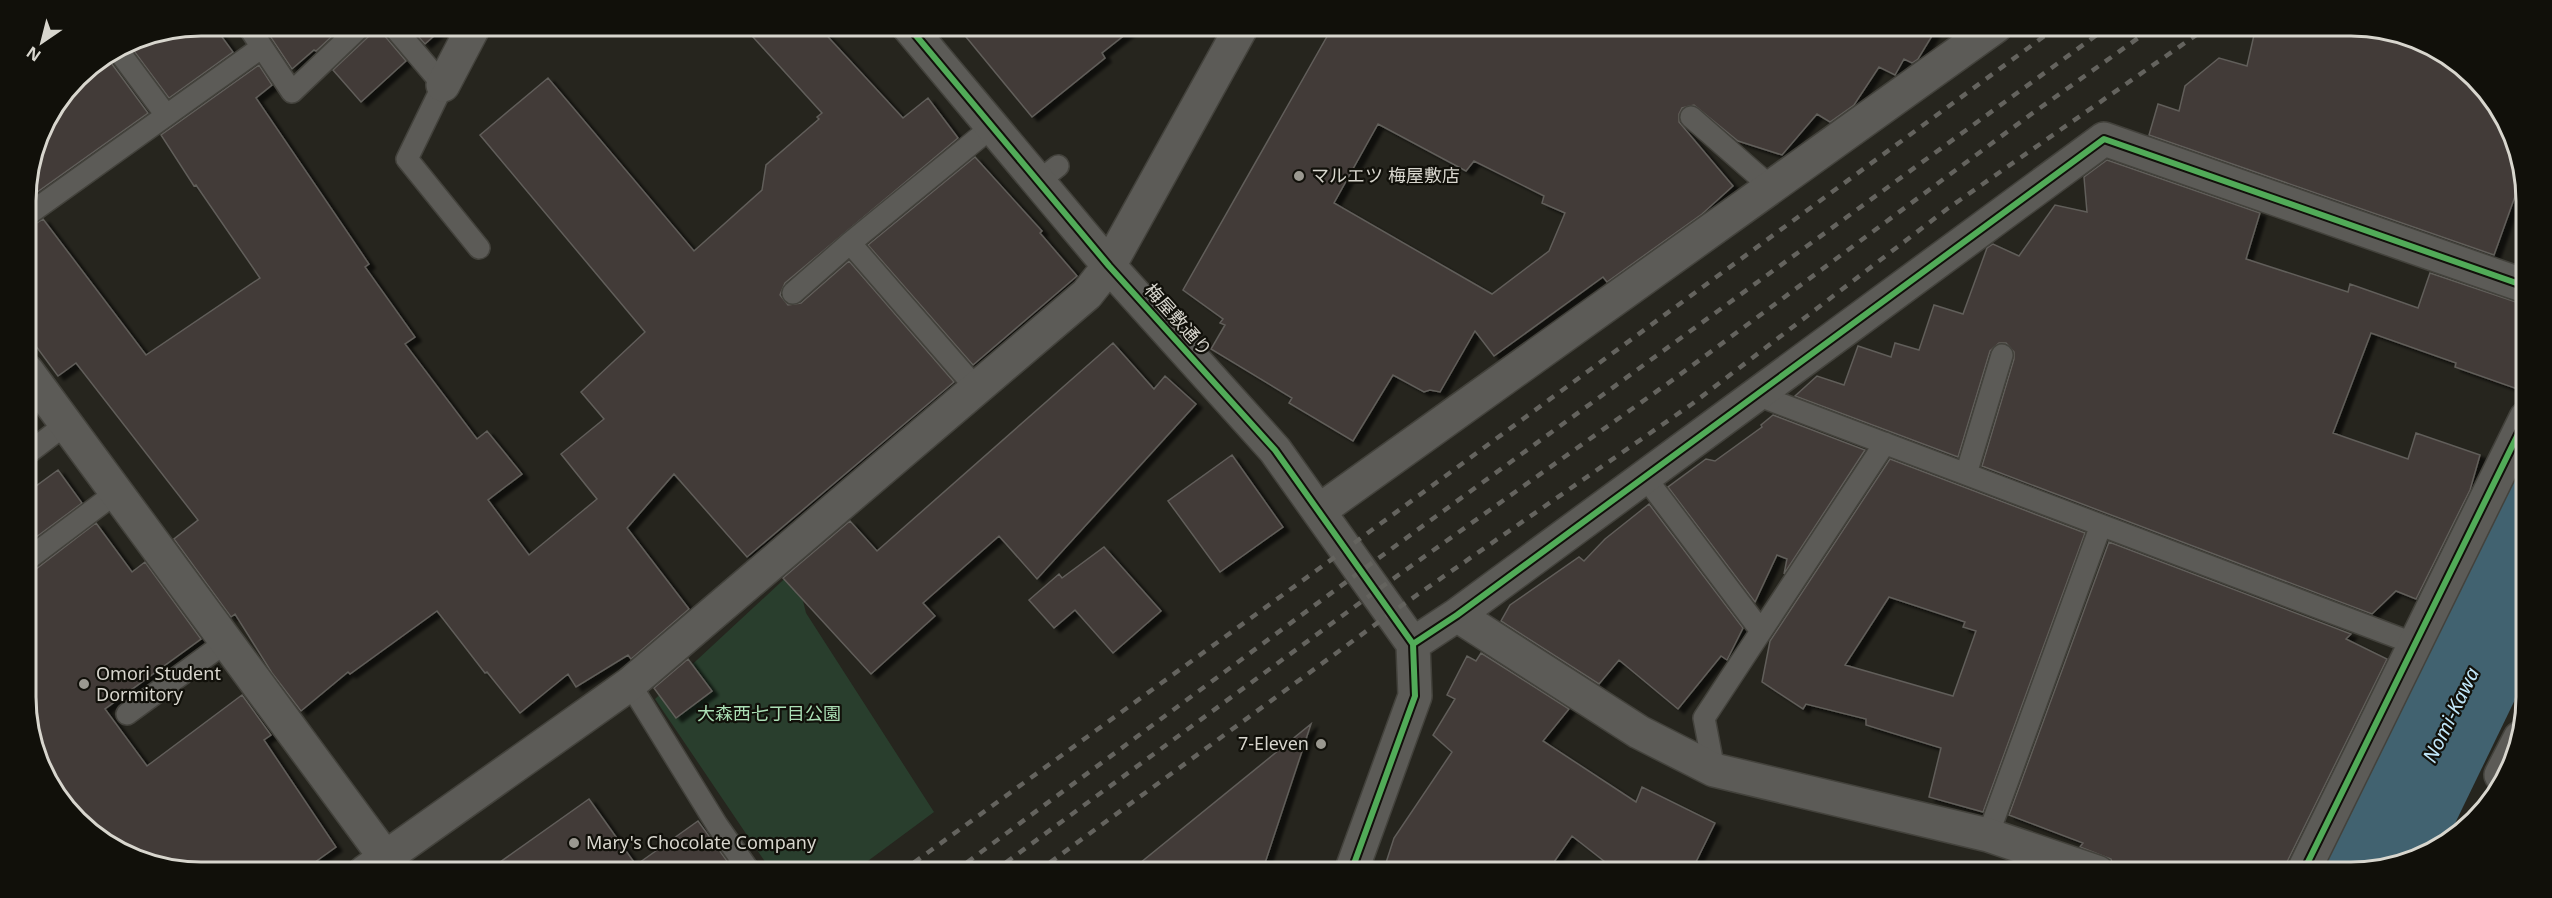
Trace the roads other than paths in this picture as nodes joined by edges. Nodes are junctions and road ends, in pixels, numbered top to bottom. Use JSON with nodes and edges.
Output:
{"nodes":[{"id":1,"x":255,"y":36,"type":"edge"},
{"id":2,"x":351,"y":36,"type":"edge"},
{"id":3,"x":401,"y":36,"type":"edge"},
{"id":4,"x":469,"y":36,"type":"edge"},
{"id":5,"x":916,"y":36,"type":"edge"},
{"id":6,"x":1236,"y":36,"type":"edge"},
{"id":7,"x":1982,"y":36,"type":"edge"},
{"id":8,"x":262,"y":47,"type":"junction"},
{"id":9,"x":122,"y":56,"type":"edge"},
{"id":10,"x":443,"y":86,"type":"junction"},
{"id":11,"x":166,"y":115,"type":"junction"},
{"id":12,"x":1691,"y":117,"type":"dead end"},
{"id":13,"x":993,"y":126,"type":"junction"},
{"id":14,"x":1772,"y":188,"type":"junction"},
{"id":15,"x":36,"y":209,"type":"edge"},
{"id":16,"x":850,"y":243,"type":"junction"},
{"id":17,"x":479,"y":248,"type":"dead end"},
{"id":18,"x":1109,"y":266,"type":"junction"},
{"id":19,"x":2516,"y":283,"type":"edge"},
{"id":20,"x":793,"y":293,"type":"dead end"},
{"id":21,"x":2002,"y":356,"type":"dead end"},
{"id":22,"x":36,"y":383,"type":"edge"},
{"id":23,"x":977,"y":389,"type":"junction"},
{"id":24,"x":1757,"y":394,"type":"junction"},
{"id":25,"x":66,"y":424,"type":"junction"},
{"id":26,"x":2516,"y":438,"type":"edge"},
{"id":27,"x":1885,"y":443,"type":"junction"},
{"id":28,"x":36,"y":447,"type":"edge"},
{"id":29,"x":1966,"y":474,"type":"junction"},
{"id":30,"x":1645,"y":477,"type":"junction"},
{"id":31,"x":117,"y":492,"type":"junction"},
{"id":32,"x":1319,"y":511,"type":"junction"},
{"id":33,"x":2101,"y":525,"type":"junction"},
{"id":34,"x":36,"y":553,"type":"edge"},
{"id":35,"x":1456,"y":615,"type":"junction"},
{"id":36,"x":1761,"y":631,"type":"junction"},
{"id":37,"x":226,"y":642,"type":"junction"},
{"id":38,"x":1413,"y":644,"type":"junction"},
{"id":39,"x":2415,"y":644,"type":"junction"},
{"id":40,"x":630,"y":684,"type":"junction"},
{"id":41,"x":127,"y":714,"type":"dead end"},
{"id":42,"x":1714,"y":770,"type":"junction"},
{"id":43,"x":1988,"y":835,"type":"junction"},
{"id":44,"x":373,"y":862,"type":"edge"},
{"id":45,"x":379,"y":862,"type":"edge"},
{"id":46,"x":743,"y":862,"type":"edge"},
{"id":47,"x":1355,"y":862,"type":"edge"},
{"id":48,"x":2068,"y":862,"type":"edge"},
{"id":49,"x":2308,"y":862,"type":"edge"}],
"edges":[{"from":1,"to":8,"type":"lane"},
{"from":2,"to":8,"type":"lane"},
{"from":3,"to":10,"type":"lane"},
{"from":4,"to":10,"type":"street"},
{"from":5,"to":13,"type":"street","name":"梅屋敷通り"},
{"from":6,"to":18,"type":"street"},
{"from":7,"to":14,"type":"street"},
{"from":8,"to":11,"type":"lane"},
{"from":9,"to":11,"type":"lane"},
{"from":10,"to":17,"type":"lane"},
{"from":11,"to":15,"type":"lane"},
{"from":12,"to":14,"type":"lane"},
{"from":13,"to":16,"type":"lane"},
{"from":13,"to":18,"type":"street","name":"梅屋敷通り"},
{"from":14,"to":32,"type":"street"},
{"from":16,"to":20,"type":"lane"},
{"from":16,"to":23,"type":"lane"},
{"from":18,"to":23,"type":"street"},
{"from":18,"to":32,"type":"street","name":"梅屋敷通り"},
{"from":19,"to":24,"type":"street"},
{"from":21,"to":29,"type":"lane"},
{"from":22,"to":25,"type":"street"},
{"from":23,"to":40,"type":"street"},
{"from":24,"to":27,"type":"lane"},
{"from":24,"to":30,"type":"street"},
{"from":25,"to":28,"type":"lane"},
{"from":25,"to":31,"type":"street"},
{"from":26,"to":39,"type":"street"},
{"from":27,"to":29,"type":"lane"},
{"from":27,"to":36,"type":"lane"},
{"from":29,"to":33,"type":"lane"},
{"from":30,"to":35,"type":"street"},
{"from":30,"to":36,"type":"lane"},
{"from":31,"to":34,"type":"lane"},
{"from":31,"to":37,"type":"street"},
{"from":32,"to":38,"type":"street","name":"梅屋敷通り"},
{"from":33,"to":39,"type":"lane"},
{"from":33,"to":43,"type":"lane"},
{"from":35,"to":38,"type":"street"},
{"from":35,"to":42,"type":"street"},
{"from":36,"to":42,"type":"lane"},
{"from":37,"to":41,"type":"lane"},
{"from":37,"to":44,"type":"street"},
{"from":38,"to":47,"type":"street"},
{"from":39,"to":49,"type":"street"},
{"from":40,"to":45,"type":"street"},
{"from":40,"to":46,"type":"lane"},
{"from":42,"to":43,"type":"street"},
{"from":43,"to":48,"type":"street"}]}
